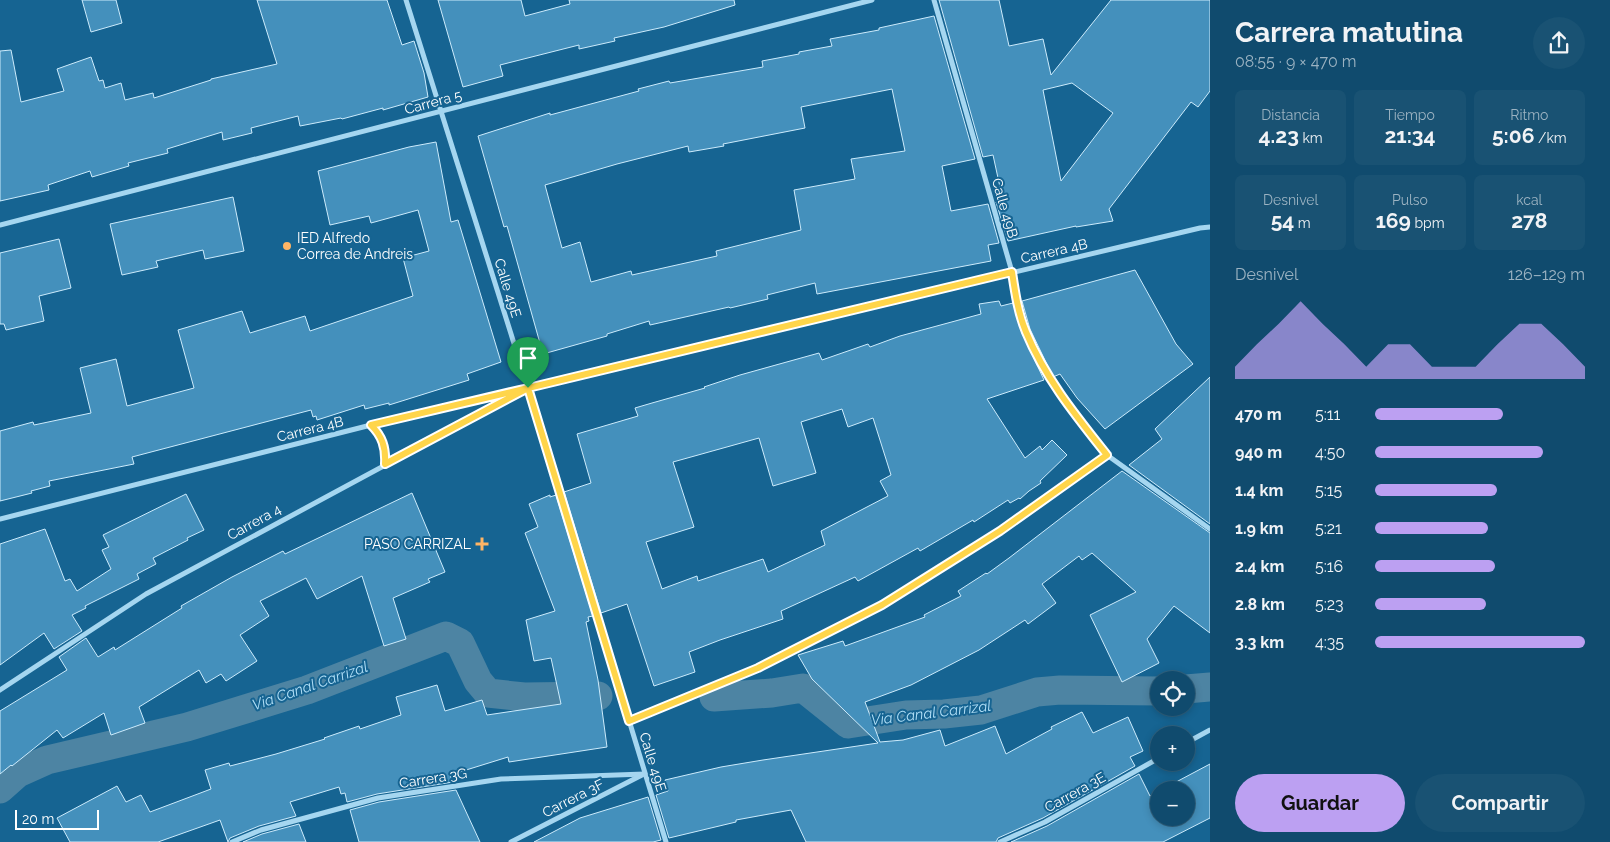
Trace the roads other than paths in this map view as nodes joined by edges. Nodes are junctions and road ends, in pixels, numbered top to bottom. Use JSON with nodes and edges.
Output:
{"nodes":[{"id":1,"x":406,"y":0,"type":"edge"},
{"id":2,"x":872,"y":0,"type":"edge"},
{"id":3,"x":934,"y":0,"type":"edge"},
{"id":4,"x":440,"y":111,"type":"junction"},
{"id":5,"x":0,"y":225,"type":"edge"},
{"id":6,"x":1210,"y":227,"type":"edge"},
{"id":7,"x":1012,"y":272,"type":"junction"},
{"id":8,"x":528,"y":388,"type":"junction"},
{"id":9,"x":371,"y":425,"type":"junction"},
{"id":10,"x":1107,"y":455,"type":"junction"},
{"id":11,"x":385,"y":464,"type":"junction"},
{"id":12,"x":0,"y":519,"type":"edge"},
{"id":13,"x":1210,"y":529,"type":"edge"},
{"id":14,"x":0,"y":690,"type":"edge"},
{"id":15,"x":629,"y":721,"type":"junction"},
{"id":16,"x":1210,"y":730,"type":"edge"},
{"id":17,"x":1195,"y":738,"type":"edge"},
{"id":18,"x":1150,"y":763,"type":"edge"},
{"id":19,"x":645,"y":774,"type":"junction"},
{"id":20,"x":232,"y":842,"type":"edge"},
{"id":21,"x":512,"y":842,"type":"edge"},
{"id":22,"x":666,"y":842,"type":"edge"},
{"id":23,"x":1000,"y":842,"type":"edge"}],
"edges":[{"from":1,"to":4,"type":"street","name":"Calle 49E"},
{"from":2,"to":4,"type":"street","name":"Carrera 5"},
{"from":3,"to":7,"type":"street","name":"Calle 49B"},
{"from":4,"to":5,"type":"street","name":"Carrera 5"},
{"from":4,"to":8,"type":"street","name":"Calle 49E"},
{"from":6,"to":7,"type":"street","name":"Carrera 4B"},
{"from":7,"to":8,"type":"street","name":"Carrera 4B"},
{"from":7,"to":10,"type":"street","name":"Calle 49B"},
{"from":8,"to":9,"type":"street","name":"Carrera 4B"},
{"from":8,"to":11,"type":"street","name":"Carrera 4"},
{"from":8,"to":15,"type":"street","name":"Calle 49E"},
{"from":9,"to":11,"type":"street"},
{"from":9,"to":12,"type":"street","name":"Carrera 4B"},
{"from":10,"to":13,"type":"street","name":"Calle 49B"},
{"from":10,"to":15,"type":"street"},
{"from":11,"to":14,"type":"street","name":"Carrera 4"},
{"from":15,"to":19,"type":"street","name":"Calle 49E"},
{"from":16,"to":17,"type":"street"},
{"from":18,"to":23,"type":"street","name":"Carrera 3E"},
{"from":19,"to":20,"type":"street","name":"Carrera 3G"},
{"from":19,"to":21,"type":"street","name":"Carrera 3F"},
{"from":19,"to":22,"type":"street","name":"Calle 49E"}]}
